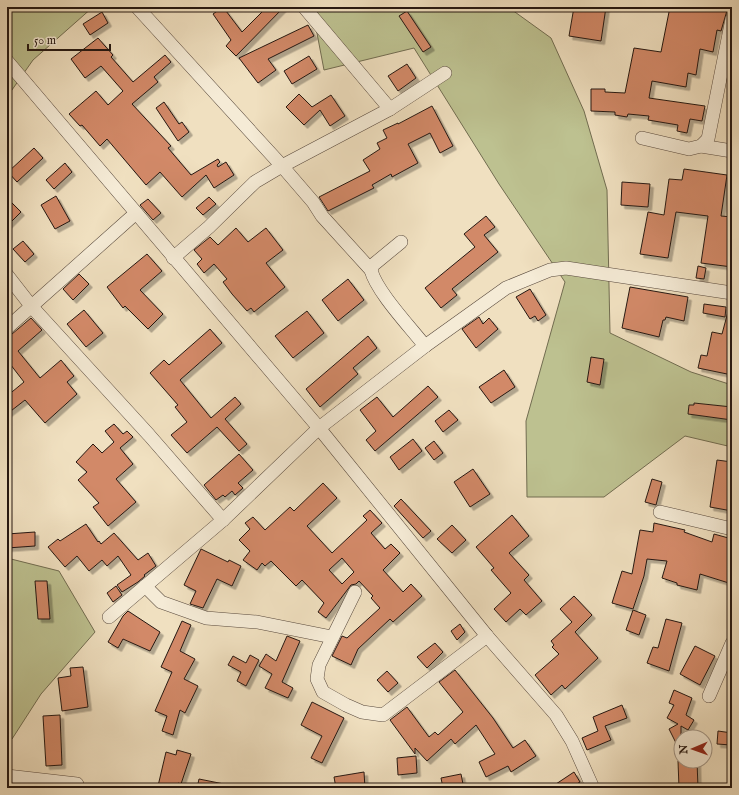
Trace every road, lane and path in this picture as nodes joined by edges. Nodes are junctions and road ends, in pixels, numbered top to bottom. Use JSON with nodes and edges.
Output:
{"nodes":[{"id":1,"x":137,"y":7,"type":"edge"},
{"id":2,"x":304,"y":7,"type":"edge"},
{"id":3,"x":732,"y":19,"type":"edge"},
{"id":4,"x":7,"y":61,"type":"edge"},
{"id":5,"x":445,"y":73,"type":"dead end"},
{"id":6,"x":390,"y":108,"type":"junction"},
{"id":7,"x":642,"y":138,"type":"dead end"},
{"id":8,"x":701,"y":146,"type":"junction"},
{"id":9,"x":732,"y":151,"type":"edge"},
{"id":10,"x":282,"y":166,"type":"junction"},
{"id":11,"x":136,"y":213,"type":"junction"},
{"id":12,"x":401,"y":242,"type":"dead end"},
{"id":13,"x":173,"y":258,"type":"junction"},
{"id":14,"x":371,"y":270,"type":"junction"},
{"id":15,"x":7,"y":275,"type":"edge"},
{"id":16,"x":732,"y":293,"type":"edge"},
{"id":17,"x":32,"y":307,"type":"junction"},
{"id":18,"x":7,"y":328,"type":"edge"},
{"id":19,"x":425,"y":346,"type":"junction"},
{"id":20,"x":319,"y":428,"type":"junction"},
{"id":21,"x":660,"y":512,"type":"dead end"},
{"id":22,"x":223,"y":520,"type":"junction"},
{"id":23,"x":732,"y":529,"type":"edge"},
{"id":24,"x":145,"y":586,"type":"junction"},
{"id":25,"x":355,"y":592,"type":"dead end"},
{"id":26,"x":109,"y":616,"type":"dead end"},
{"id":27,"x":487,"y":636,"type":"junction"},
{"id":28,"x":332,"y":637,"type":"junction"},
{"id":29,"x":732,"y":642,"type":"edge"},
{"id":30,"x":709,"y":696,"type":"dead end"},
{"id":31,"x":7,"y":776,"type":"edge"},
{"id":32,"x":77,"y":784,"type":"dead end"},
{"id":33,"x":593,"y":788,"type":"edge"}],
"edges":[{"from":1,"to":10,"type":"street"},
{"from":2,"to":6,"type":"street"},
{"from":3,"to":8,"type":"street"},
{"from":4,"to":11,"type":"street"},
{"from":5,"to":6,"type":"street"},
{"from":6,"to":10,"type":"street"},
{"from":7,"to":8,"type":"street"},
{"from":8,"to":9,"type":"street"},
{"from":10,"to":13,"type":"street"},
{"from":10,"to":14,"type":"street"},
{"from":11,"to":13,"type":"street"},
{"from":11,"to":17,"type":"street"},
{"from":12,"to":14,"type":"street"},
{"from":13,"to":20,"type":"street"},
{"from":14,"to":19,"type":"street"},
{"from":15,"to":17,"type":"street"},
{"from":16,"to":19,"type":"street"},
{"from":17,"to":18,"type":"street"},
{"from":17,"to":22,"type":"street"},
{"from":19,"to":20,"type":"street"},
{"from":20,"to":22,"type":"street"},
{"from":20,"to":27,"type":"street"},
{"from":21,"to":23,"type":"street"},
{"from":22,"to":24,"type":"street"},
{"from":24,"to":26,"type":"street"},
{"from":24,"to":28,"type":"street"},
{"from":25,"to":28,"type":"street"},
{"from":27,"to":28,"type":"street"},
{"from":27,"to":33,"type":"street"},
{"from":29,"to":30,"type":"street"},
{"from":31,"to":32,"type":"street"}]}
